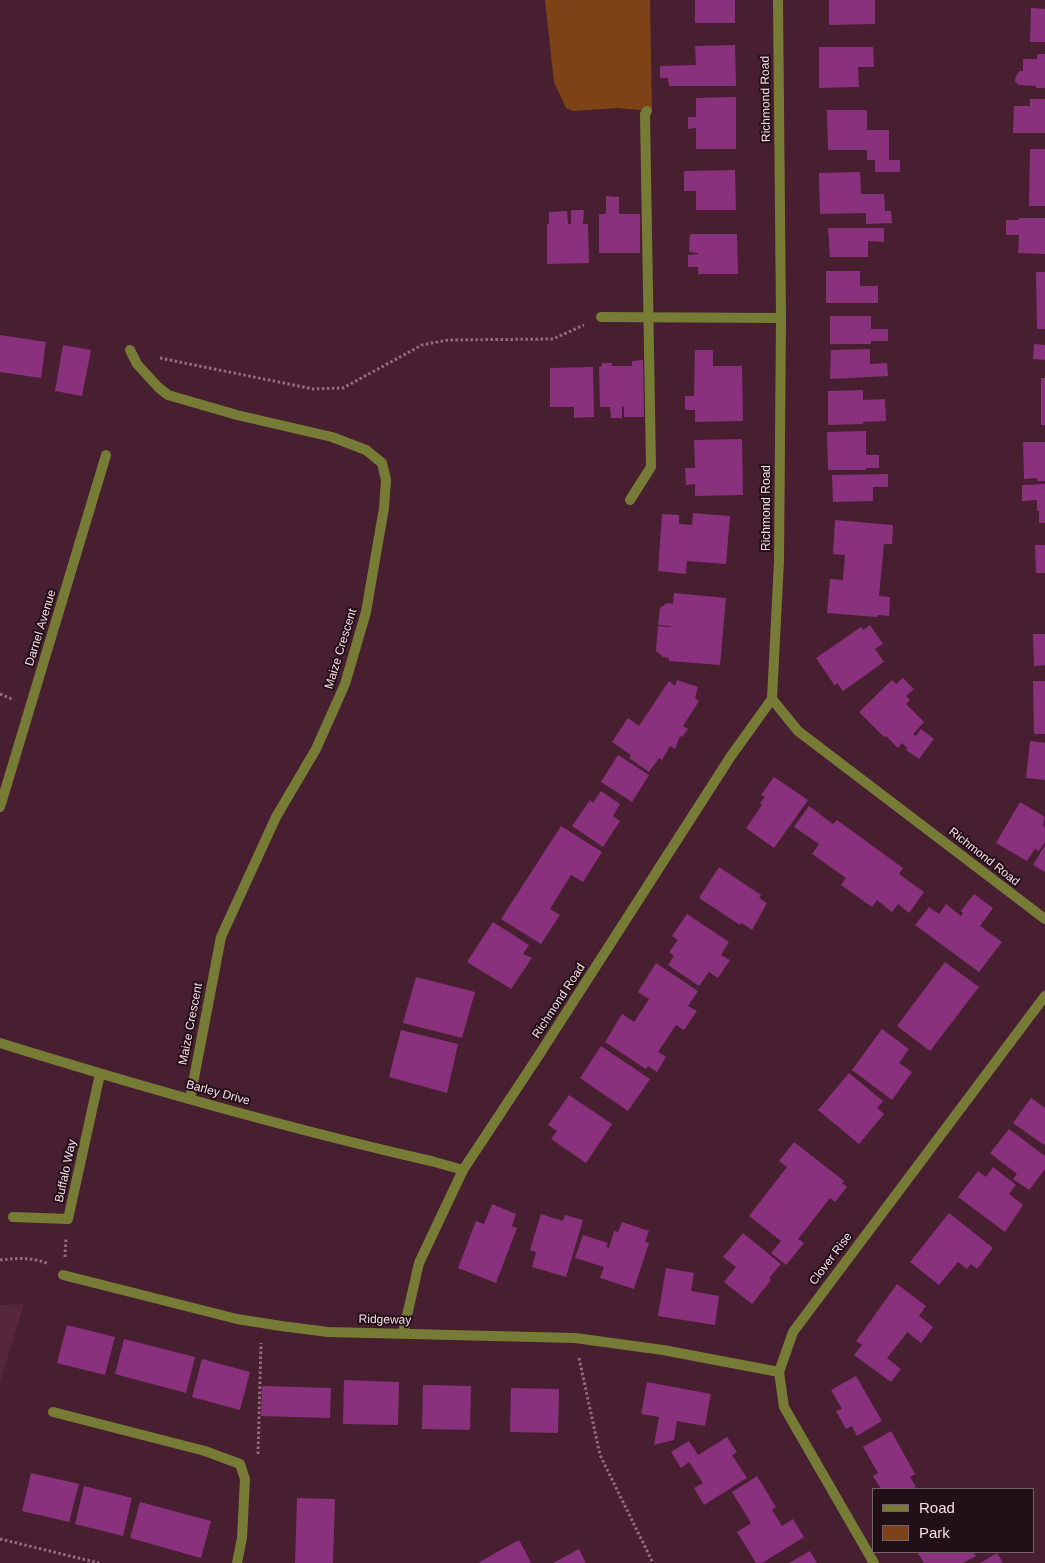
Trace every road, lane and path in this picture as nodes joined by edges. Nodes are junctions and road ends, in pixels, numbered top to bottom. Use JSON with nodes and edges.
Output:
{"nodes":[{"id":1,"x":778,"y":0,"type":"edge"},
{"id":2,"x":647,"y":111,"type":"dead end"},
{"id":3,"x":601,"y":317,"type":"joint"},
{"id":4,"x":648,"y":318,"type":"junction"},
{"id":5,"x":781,"y":318,"type":"junction"},
{"id":6,"x":130,"y":350,"type":"joint"},
{"id":7,"x":106,"y":455,"type":"dead end"},
{"id":8,"x":630,"y":500,"type":"dead end"},
{"id":9,"x":772,"y":699,"type":"junction"},
{"id":10,"x":0,"y":807,"type":"edge"},
{"id":11,"x":1045,"y":919,"type":"edge"},
{"id":12,"x":1045,"y":996,"type":"edge"},
{"id":13,"x":0,"y":1043,"type":"edge"},
{"id":14,"x":100,"y":1074,"type":"junction"},
{"id":15,"x":190,"y":1099,"type":"junction"},
{"id":16,"x":463,"y":1170,"type":"junction"},
{"id":17,"x":13,"y":1217,"type":"dead end"},
{"id":18,"x":68,"y":1219,"type":"junction"},
{"id":19,"x":0,"y":1260,"type":"edge"},
{"id":20,"x":63,"y":1275,"type":"junction"},
{"id":21,"x":261,"y":1322,"type":"junction"},
{"id":22,"x":403,"y":1333,"type":"junction"},
{"id":23,"x":575,"y":1338,"type":"junction"},
{"id":24,"x":779,"y":1372,"type":"junction"},
{"id":25,"x":53,"y":1412,"type":"dead end"},
{"id":26,"x":246,"y":1479,"type":"junction"},
{"id":27,"x":0,"y":1539,"type":"edge"},
{"id":28,"x":99,"y":1563,"type":"edge"},
{"id":29,"x":237,"y":1563,"type":"edge"},
{"id":30,"x":653,"y":1563,"type":"edge"},
{"id":31,"x":874,"y":1563,"type":"edge"}],
"edges":[{"from":1,"to":5,"type":"street","name":"Richmond Road"},
{"from":2,"to":4,"type":"street"},
{"from":3,"to":4,"type":"street"},
{"from":3,"to":6,"type":"path"},
{"from":4,"to":5,"type":"street"},
{"from":4,"to":8,"type":"street"},
{"from":5,"to":9,"type":"street","name":"Richmond Road"},
{"from":6,"to":15,"type":"street","name":"Maize Crescent"},
{"from":7,"to":10,"type":"street","name":"Darnel Avenue"},
{"from":9,"to":11,"type":"street","name":"Richmond Road"},
{"from":9,"to":16,"type":"street","name":"Richmond Road"},
{"from":12,"to":24,"type":"street","name":"Clover Rise"},
{"from":13,"to":14,"type":"street","name":"Barley Drive"},
{"from":14,"to":15,"type":"street","name":"Barley Drive"},
{"from":14,"to":18,"type":"street","name":"Buffalo Way"},
{"from":15,"to":16,"type":"street","name":"Barley Drive"},
{"from":16,"to":22,"type":"street","name":"Richmond Road"},
{"from":17,"to":18,"type":"street","name":"Buffalo Way"},
{"from":18,"to":20,"type":"path"},
{"from":19,"to":20,"type":"path"},
{"from":20,"to":21,"type":"street","name":"Ridgeway"},
{"from":21,"to":22,"type":"street","name":"Ridgeway"},
{"from":21,"to":26,"type":"path"},
{"from":22,"to":23,"type":"street","name":"Ridgeway"},
{"from":23,"to":24,"type":"street","name":"Ridgeway"},
{"from":23,"to":30,"type":"path"},
{"from":24,"to":31,"type":"street","name":"Clover Rise"},
{"from":25,"to":26,"type":"street"},
{"from":26,"to":29,"type":"street"},
{"from":27,"to":28,"type":"path"}]}
